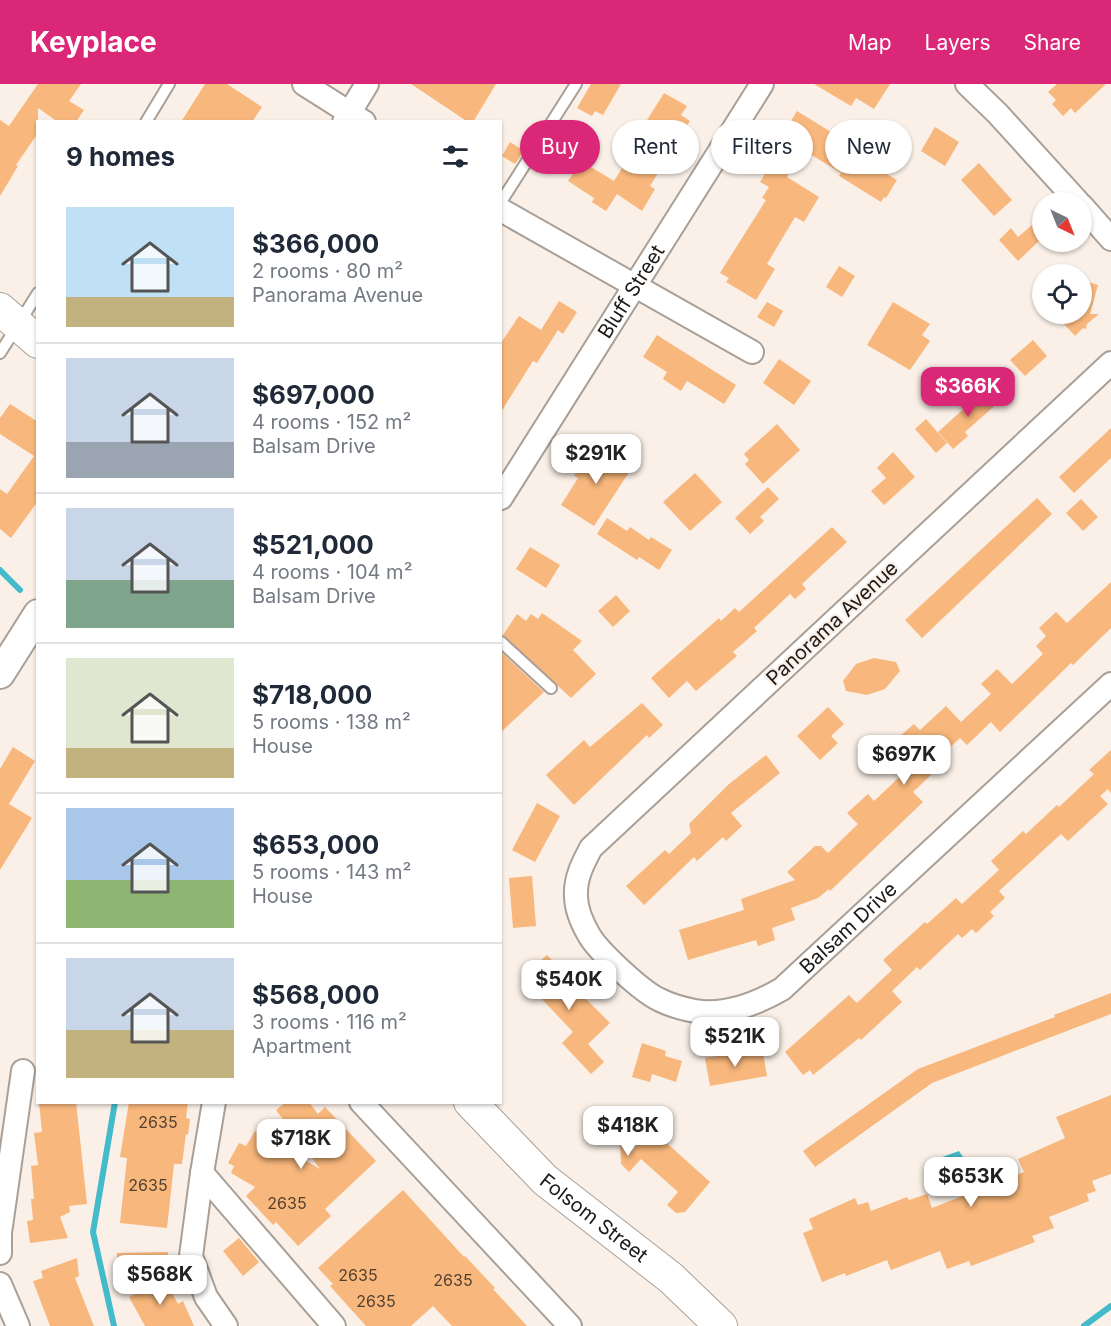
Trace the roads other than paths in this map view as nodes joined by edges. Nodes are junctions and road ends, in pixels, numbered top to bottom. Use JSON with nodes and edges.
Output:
{"nodes":[{"id":1,"x":169,"y":84,"type":"edge"},
{"id":2,"x":304,"y":84,"type":"edge"},
{"id":3,"x":367,"y":84,"type":"edge"},
{"id":4,"x":576,"y":84,"type":"edge"},
{"id":5,"x":762,"y":84,"type":"edge"},
{"id":6,"x":967,"y":84,"type":"edge"},
{"id":7,"x":352,"y":118,"type":"edge"},
{"id":8,"x":147,"y":120,"type":"edge"},
{"id":9,"x":1069,"y":192,"type":"edge"},
{"id":10,"x":502,"y":200,"type":"edge"},
{"id":11,"x":502,"y":211,"type":"edge"},
{"id":12,"x":1092,"y":217,"type":"edge"},
{"id":13,"x":1111,"y":239,"type":"edge"},
{"id":14,"x":635,"y":286,"type":"junction"},
{"id":15,"x":36,"y":296,"type":"edge"},
{"id":16,"x":19,"y":325,"type":"edge"},
{"id":17,"x":752,"y":352,"type":"dead end"},
{"id":18,"x":0,"y":353,"type":"edge"},
{"id":19,"x":1111,"y":363,"type":"edge"},
{"id":20,"x":502,"y":496,"type":"edge"},
{"id":21,"x":36,"y":617,"type":"edge"},
{"id":22,"x":502,"y":643,"type":"edge"},
{"id":23,"x":0,"y":674,"type":"edge"},
{"id":24,"x":1111,"y":684,"type":"edge"},
{"id":25,"x":551,"y":688,"type":"dead end"},
{"id":26,"x":576,"y":896,"type":"joint"},
{"id":27,"x":22,"y":1071,"type":"dead end"},
{"id":28,"x":214,"y":1104,"type":"edge"},
{"id":29,"x":363,"y":1104,"type":"edge"},
{"id":30,"x":472,"y":1104,"type":"edge"},
{"id":31,"x":202,"y":1173,"type":"junction"},
{"id":32,"x":0,"y":1253,"type":"edge"},
{"id":33,"x":0,"y":1284,"type":"edge"},
{"id":34,"x":18,"y":1326,"type":"edge"},
{"id":35,"x":226,"y":1326,"type":"edge"},
{"id":36,"x":334,"y":1326,"type":"edge"},
{"id":37,"x":570,"y":1326,"type":"edge"},
{"id":38,"x":722,"y":1326,"type":"edge"}],
"edges":[{"from":1,"to":8,"type":"lane"},
{"from":2,"to":7,"type":"street"},
{"from":3,"to":7,"type":"street"},
{"from":4,"to":10,"type":"lane"},
{"from":5,"to":14,"type":"street","name":"Bluff Street"},
{"from":6,"to":9,"type":"street"},
{"from":11,"to":14,"type":"street"},
{"from":12,"to":13,"type":"street"},
{"from":14,"to":17,"type":"street"},
{"from":14,"to":20,"type":"street","name":"Bluff Street"},
{"from":15,"to":16,"type":"lane"},
{"from":16,"to":18,"type":"lane"},
{"from":19,"to":26,"type":"street","name":"Panorama Avenue"},
{"from":21,"to":23,"type":"street"},
{"from":22,"to":25,"type":"lane"},
{"from":24,"to":26,"type":"street","name":"Balsam Drive"},
{"from":27,"to":32,"type":"street"},
{"from":28,"to":31,"type":"street"},
{"from":29,"to":37,"type":"street"},
{"from":30,"to":38,"type":"main road","name":"Folsom Street"},
{"from":31,"to":35,"type":"street"},
{"from":31,"to":36,"type":"street"},
{"from":33,"to":34,"type":"street"}]}
